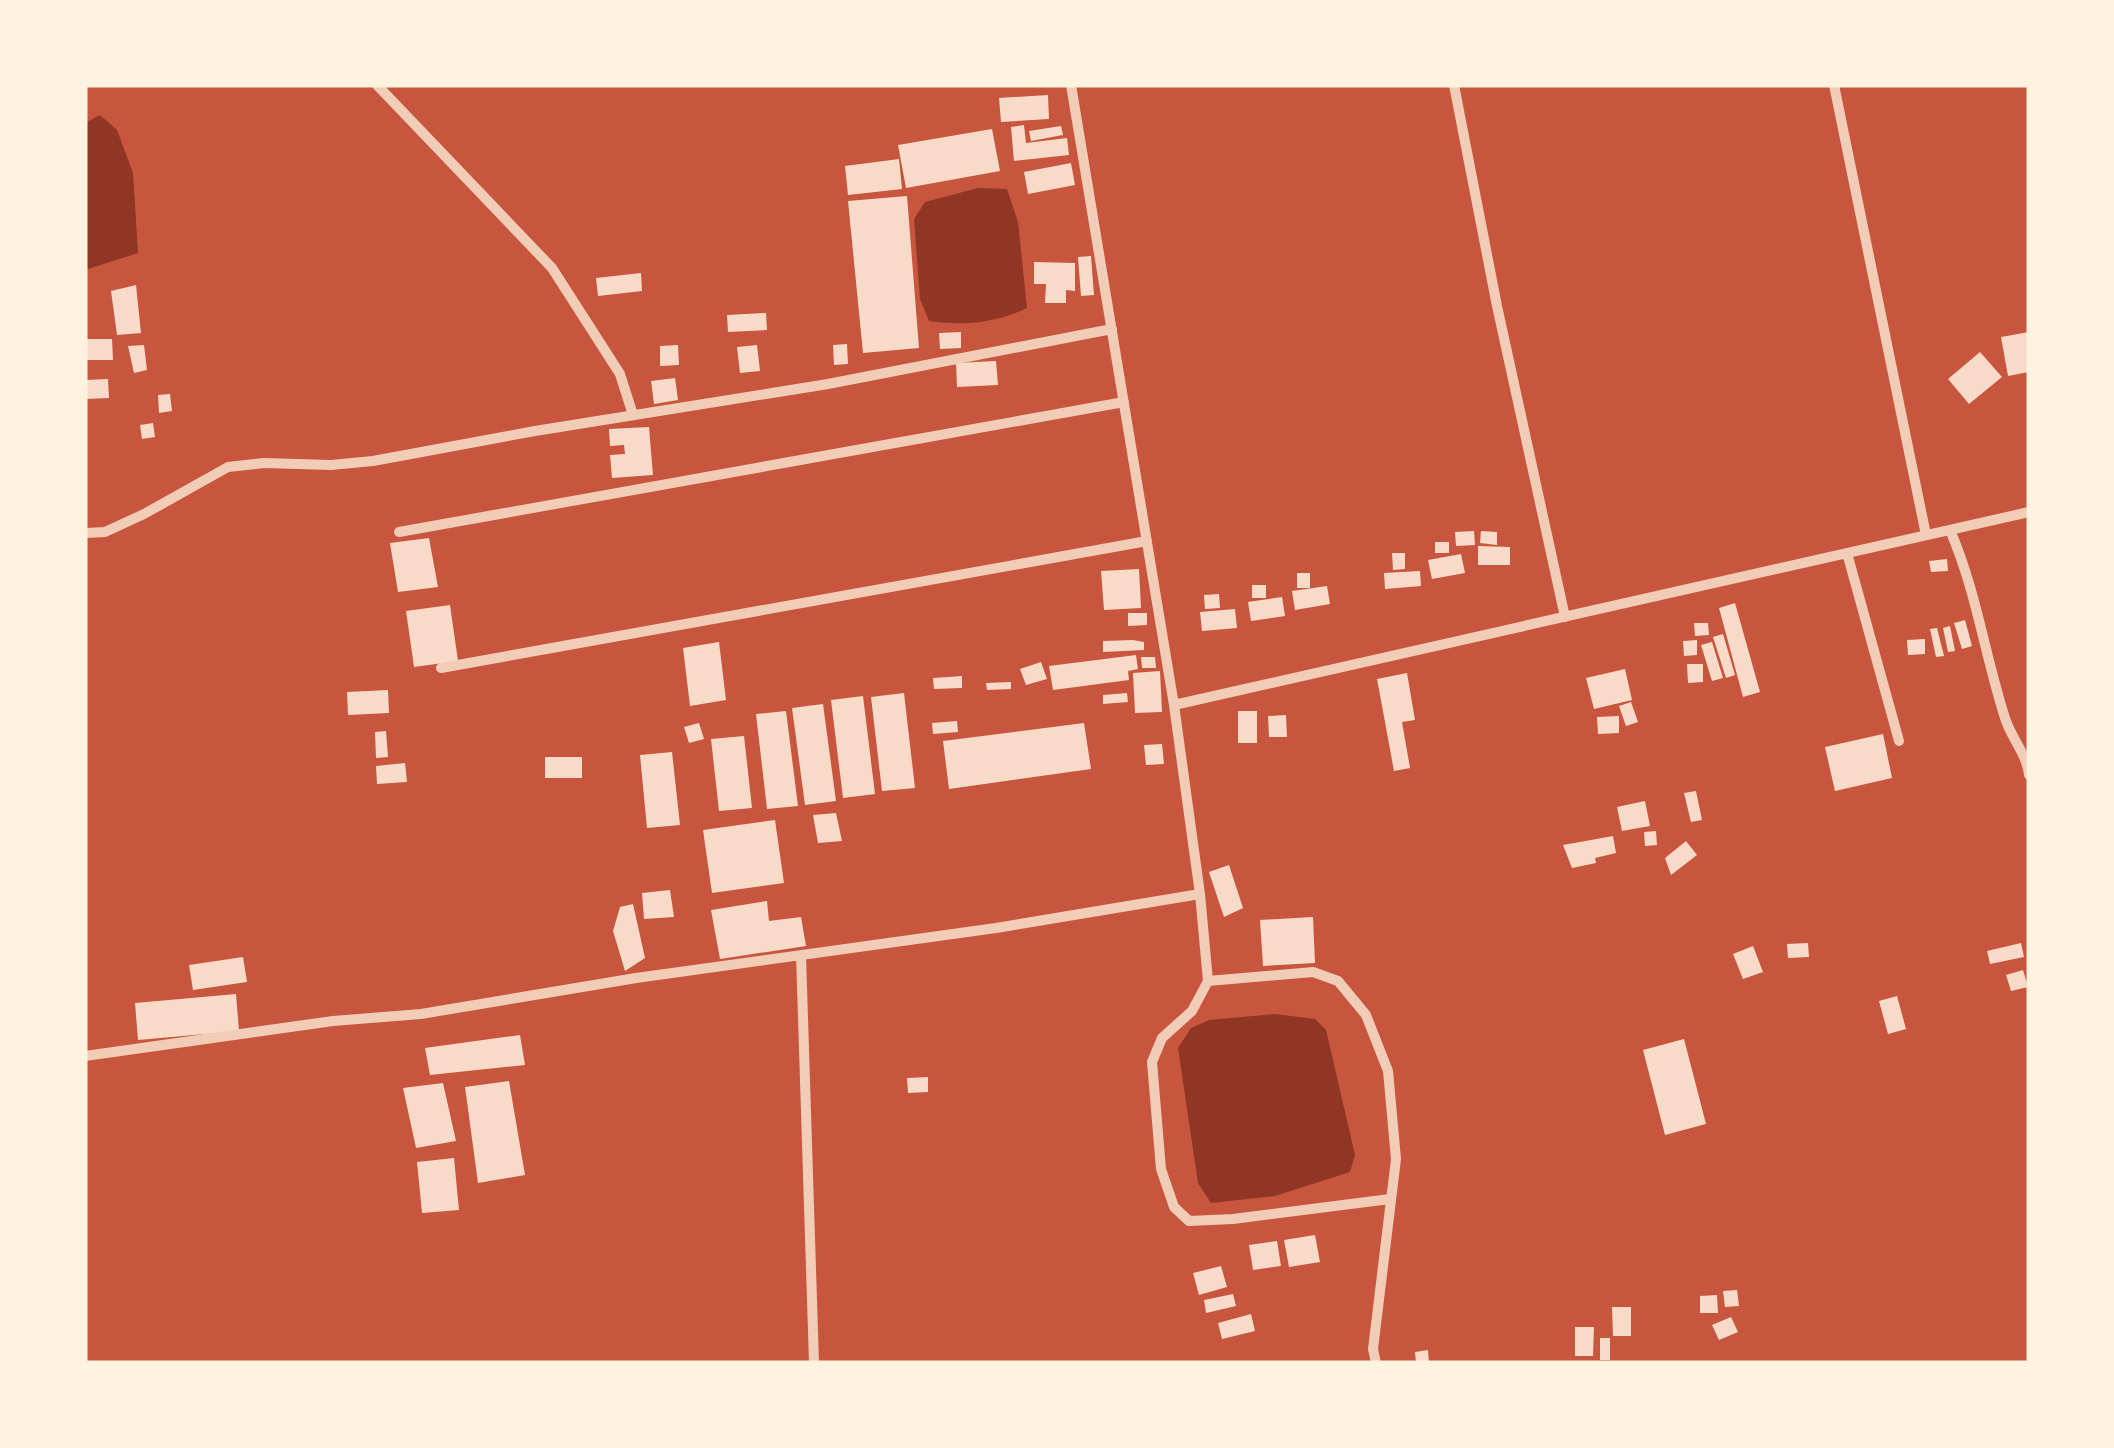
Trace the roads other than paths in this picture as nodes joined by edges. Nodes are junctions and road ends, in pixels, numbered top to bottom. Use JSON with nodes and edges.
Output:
{"nodes":[{"id":1,"x":376,"y":85,"type":"edge"},
{"id":2,"x":1071,"y":85,"type":"edge"},
{"id":3,"x":1454,"y":85,"type":"edge"},
{"id":4,"x":1834,"y":85,"type":"edge"},
{"id":5,"x":1112,"y":329,"type":"junction"},
{"id":6,"x":1124,"y":402,"type":"junction"},
{"id":7,"x":633,"y":415,"type":"junction"},
{"id":8,"x":2029,"y":512,"type":"edge"},
{"id":9,"x":1950,"y":530,"type":"junction"},
{"id":10,"x":399,"y":532,"type":"dead end"},
{"id":11,"x":85,"y":534,"type":"edge"},
{"id":12,"x":1926,"y":535,"type":"junction"},
{"id":13,"x":1147,"y":541,"type":"junction"},
{"id":14,"x":1847,"y":553,"type":"junction"},
{"id":15,"x":1565,"y":617,"type":"junction"},
{"id":16,"x":441,"y":668,"type":"dead end"},
{"id":17,"x":1174,"y":705,"type":"junction"},
{"id":18,"x":1900,"y":742,"type":"dead end"},
{"id":19,"x":2029,"y":775,"type":"edge"},
{"id":20,"x":1200,"y":894,"type":"junction"},
{"id":21,"x":801,"y":955,"type":"junction"},
{"id":22,"x":1208,"y":981,"type":"junction"},
{"id":23,"x":85,"y":1056,"type":"edge"},
{"id":24,"x":1390,"y":1199,"type":"junction"},
{"id":25,"x":814,"y":1363,"type":"edge"},
{"id":26,"x":1376,"y":1363,"type":"edge"}],
"edges":[{"from":1,"to":7,"type":"street"},
{"from":2,"to":5,"type":"street"},
{"from":3,"to":15,"type":"street"},
{"from":4,"to":12,"type":"street"},
{"from":5,"to":6,"type":"street"},
{"from":5,"to":7,"type":"street"},
{"from":6,"to":10,"type":"street"},
{"from":6,"to":13,"type":"street"},
{"from":7,"to":11,"type":"street"},
{"from":8,"to":9,"type":"street"},
{"from":9,"to":12,"type":"street"},
{"from":9,"to":19,"type":"street"},
{"from":12,"to":14,"type":"street"},
{"from":13,"to":16,"type":"street"},
{"from":13,"to":17,"type":"street"},
{"from":14,"to":15,"type":"street"},
{"from":14,"to":18,"type":"street"},
{"from":15,"to":17,"type":"street"},
{"from":17,"to":20,"type":"street"},
{"from":20,"to":21,"type":"street"},
{"from":20,"to":22,"type":"street"},
{"from":21,"to":23,"type":"street"},
{"from":21,"to":25,"type":"street"},
{"from":22,"to":24,"type":"street"},
{"from":22,"to":24,"type":"street"},
{"from":24,"to":26,"type":"street"}]}
